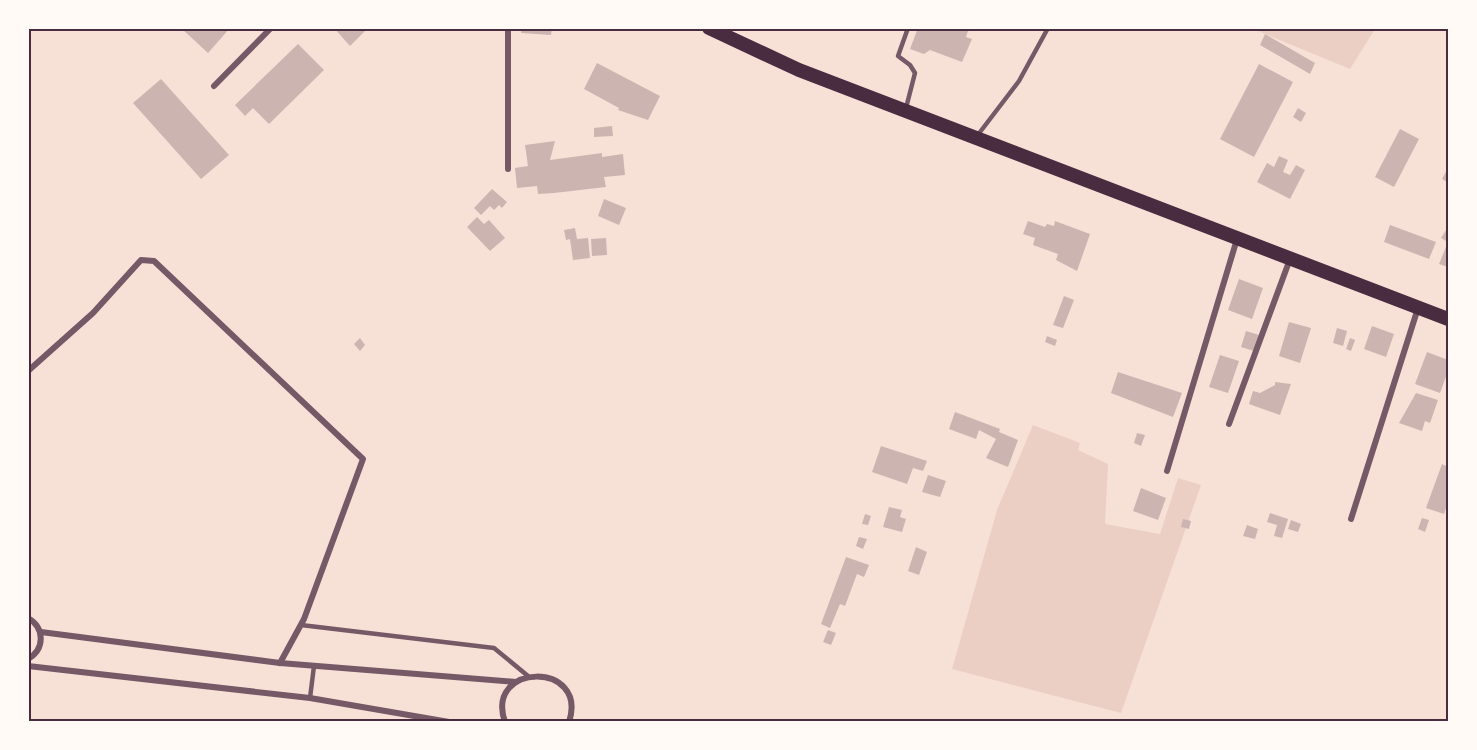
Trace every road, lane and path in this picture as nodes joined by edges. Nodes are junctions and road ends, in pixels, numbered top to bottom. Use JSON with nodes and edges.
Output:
{"nodes":[{"id":1,"x":271,"y":28,"type":"edge"},
{"id":2,"x":508,"y":28,"type":"edge"},
{"id":3,"x":709,"y":28,"type":"edge"},
{"id":4,"x":908,"y":28,"type":"edge"},
{"id":5,"x":1048,"y":28,"type":"edge"},
{"id":6,"x":214,"y":86,"type":"dead end"},
{"id":7,"x":905,"y":111,"type":"junction"},
{"id":8,"x":975,"y":138,"type":"junction"},
{"id":9,"x":507,"y":169,"type":"dead end"},
{"id":10,"x":1237,"y":238,"type":"junction"},
{"id":11,"x":1290,"y":258,"type":"junction"},
{"id":12,"x":1419,"y":308,"type":"junction"},
{"id":13,"x":1449,"y":319,"type":"edge"},
{"id":14,"x":28,"y":371,"type":"edge"},
{"id":15,"x":1229,"y":424,"type":"dead end"},
{"id":16,"x":1167,"y":471,"type":"dead end"},
{"id":17,"x":1352,"y":519,"type":"dead end"},
{"id":18,"x":28,"y":618,"type":"edge"},
{"id":19,"x":301,"y":625,"type":"junction"},
{"id":20,"x":41,"y":632,"type":"junction"},
{"id":21,"x":28,"y":659,"type":"edge"},
{"id":22,"x":280,"y":663,"type":"junction"},
{"id":23,"x":28,"y":666,"type":"edge"},
{"id":24,"x":314,"y":666,"type":"junction"},
{"id":25,"x":528,"y":676,"type":"junction"},
{"id":26,"x":516,"y":682,"type":"junction"},
{"id":27,"x":309,"y":698,"type":"junction"},
{"id":28,"x":449,"y":722,"type":"edge"},
{"id":29,"x":504,"y":722,"type":"edge"},
{"id":30,"x":569,"y":722,"type":"edge"}],
"edges":[{"from":1,"to":6,"type":"street"},
{"from":2,"to":9,"type":"street"},
{"from":3,"to":7,"type":"main road"},
{"from":4,"to":7,"type":"lane"},
{"from":5,"to":8,"type":"lane"},
{"from":7,"to":8,"type":"main road"},
{"from":8,"to":10,"type":"main road"},
{"from":10,"to":11,"type":"main road"},
{"from":10,"to":16,"type":"street"},
{"from":11,"to":12,"type":"main road"},
{"from":11,"to":15,"type":"street"},
{"from":12,"to":13,"type":"main road"},
{"from":12,"to":17,"type":"street"},
{"from":14,"to":19,"type":"street"},
{"from":18,"to":20,"type":"street"},
{"from":19,"to":22,"type":"street"},
{"from":19,"to":25,"type":"lane"},
{"from":20,"to":21,"type":"street"},
{"from":20,"to":22,"type":"street"},
{"from":22,"to":24,"type":"street"},
{"from":23,"to":27,"type":"street"},
{"from":24,"to":26,"type":"street"},
{"from":24,"to":27,"type":"lane"},
{"from":25,"to":26,"type":"street"},
{"from":25,"to":30,"type":"street"},
{"from":26,"to":29,"type":"street"},
{"from":27,"to":28,"type":"street"}]}
